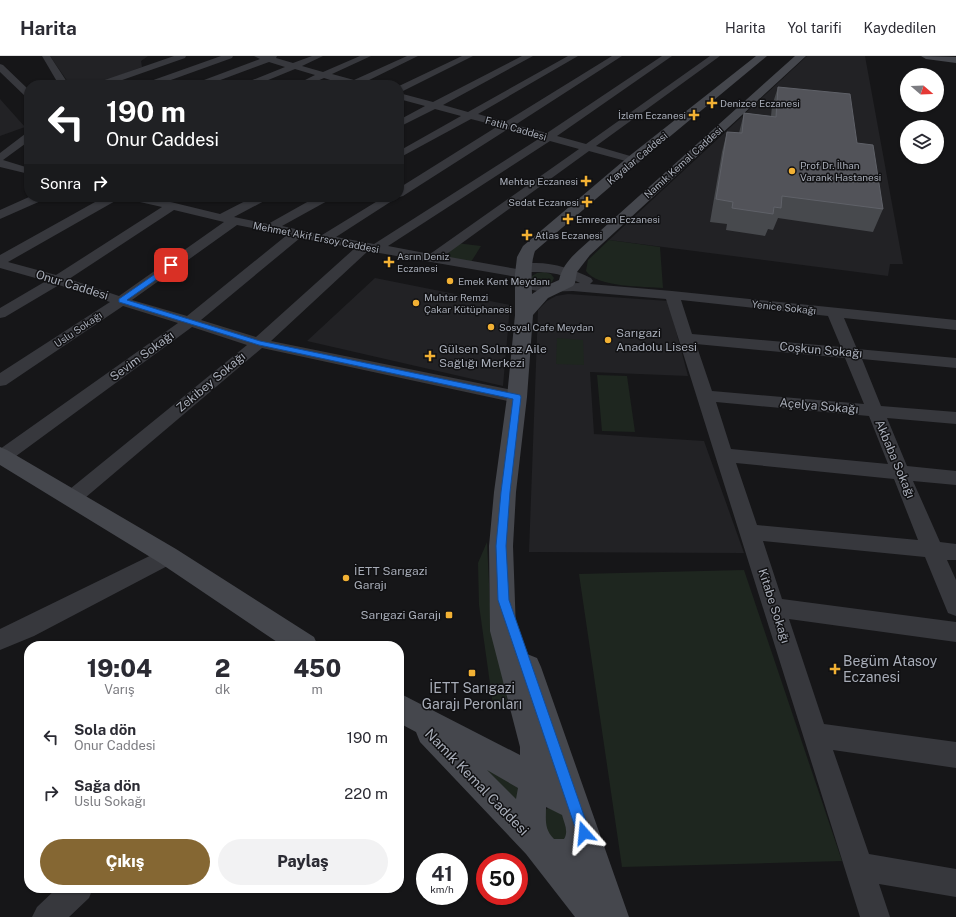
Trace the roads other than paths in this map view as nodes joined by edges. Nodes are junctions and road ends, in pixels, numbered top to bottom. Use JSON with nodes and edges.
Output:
{"nodes":[{"id":1,"x":46,"y":56,"type":"edge"},
{"id":2,"x":182,"y":56,"type":"edge"},
{"id":3,"x":229,"y":56,"type":"edge"},
{"id":4,"x":258,"y":56,"type":"edge"},
{"id":5,"x":319,"y":56,"type":"edge"},
{"id":6,"x":367,"y":56,"type":"edge"},
{"id":7,"x":414,"y":56,"type":"edge"},
{"id":8,"x":469,"y":56,"type":"edge"},
{"id":9,"x":529,"y":56,"type":"edge"},
{"id":10,"x":574,"y":56,"type":"edge"},
{"id":11,"x":618,"y":56,"type":"edge"},
{"id":12,"x":668,"y":56,"type":"edge"},
{"id":13,"x":716,"y":56,"type":"edge"},
{"id":14,"x":762,"y":56,"type":"edge"},
{"id":15,"x":801,"y":56,"type":"edge"},
{"id":16,"x":926,"y":56,"type":"edge"},
{"id":17,"x":948,"y":56,"type":"edge"},
{"id":18,"x":272,"y":58,"type":"edge"},
{"id":19,"x":956,"y":58,"type":"edge"},
{"id":20,"x":295,"y":66,"type":"junction"},
{"id":21,"x":0,"y":67,"type":"edge"},
{"id":22,"x":325,"y":75,"type":"junction"},
{"id":23,"x":61,"y":80,"type":"edge"},
{"id":24,"x":113,"y":80,"type":"edge"},
{"id":25,"x":162,"y":80,"type":"edge"},
{"id":26,"x":213,"y":80,"type":"edge"},
{"id":27,"x":260,"y":80,"type":"edge"},
{"id":28,"x":312,"y":80,"type":"edge"},
{"id":29,"x":342,"y":80,"type":"edge"},
{"id":30,"x":363,"y":80,"type":"edge"},
{"id":31,"x":404,"y":88,"type":"edge"},
{"id":32,"x":24,"y":90,"type":"edge"},
{"id":33,"x":404,"y":97,"type":"edge"},
{"id":34,"x":433,"y":105,"type":"junction"},
{"id":35,"x":470,"y":115,"type":"junction"},
{"id":36,"x":404,"y":121,"type":"edge"},
{"id":37,"x":507,"y":126,"type":"junction"},
{"id":38,"x":547,"y":137,"type":"junction"},
{"id":39,"x":24,"y":140,"type":"edge"},
{"id":40,"x":587,"y":148,"type":"junction"},
{"id":41,"x":24,"y":151,"type":"edge"},
{"id":42,"x":404,"y":152,"type":"edge"},
{"id":43,"x":0,"y":160,"type":"edge"},
{"id":44,"x":633,"y":160,"type":"junction"},
{"id":45,"x":17,"y":169,"type":"junction"},
{"id":46,"x":24,"y":170,"type":"edge"},
{"id":47,"x":0,"y":176,"type":"edge"},
{"id":48,"x":404,"y":189,"type":"edge"},
{"id":49,"x":28,"y":202,"type":"edge"},
{"id":50,"x":104,"y":202,"type":"edge"},
{"id":51,"x":154,"y":202,"type":"edge"},
{"id":52,"x":176,"y":202,"type":"edge"},
{"id":53,"x":254,"y":202,"type":"edge"},
{"id":54,"x":316,"y":202,"type":"edge"},
{"id":55,"x":384,"y":202,"type":"edge"},
{"id":56,"x":170,"y":206,"type":"junction"},
{"id":57,"x":0,"y":215,"type":"edge"},
{"id":58,"x":228,"y":219,"type":"junction"},
{"id":59,"x":270,"y":228,"type":"junction"},
{"id":60,"x":297,"y":234,"type":"junction"},
{"id":61,"x":324,"y":239,"type":"junction"},
{"id":62,"x":371,"y":247,"type":"junction"},
{"id":63,"x":432,"y":258,"type":"junction"},
{"id":64,"x":0,"y":262,"type":"edge"},
{"id":65,"x":569,"y":272,"type":"junction"},
{"id":66,"x":523,"y":276,"type":"junction"},
{"id":67,"x":58,"y":280,"type":"junction"},
{"id":68,"x":557,"y":287,"type":"junction"},
{"id":69,"x":612,"y":289,"type":"junction"},
{"id":70,"x":672,"y":295,"type":"junction"},
{"id":71,"x":121,"y":301,"type":"junction"},
{"id":72,"x":834,"y":312,"type":"junction"},
{"id":73,"x":0,"y":314,"type":"edge"},
{"id":74,"x":524,"y":315,"type":"junction"},
{"id":75,"x":191,"y":321,"type":"junction"},
{"id":76,"x":956,"y":325,"type":"edge"},
{"id":77,"x":686,"y":338,"type":"junction"},
{"id":78,"x":259,"y":343,"type":"junction"},
{"id":79,"x":852,"y":352,"type":"junction"},
{"id":80,"x":956,"y":363,"type":"edge"},
{"id":81,"x":0,"y":381,"type":"edge"},
{"id":82,"x":706,"y":396,"type":"junction"},
{"id":83,"x":517,"y":397,"type":"junction"},
{"id":84,"x":875,"y":411,"type":"junction"},
{"id":85,"x":956,"y":418,"type":"edge"},
{"id":86,"x":726,"y":455,"type":"junction"},
{"id":87,"x":1,"y":456,"type":"edge"},
{"id":88,"x":901,"y":473,"type":"junction"},
{"id":89,"x":956,"y":478,"type":"edge"},
{"id":90,"x":72,"y":498,"type":"junction"},
{"id":91,"x":750,"y":532,"type":"junction"},
{"id":92,"x":933,"y":550,"type":"junction"},
{"id":93,"x":956,"y":552,"type":"edge"},
{"id":94,"x":168,"y":556,"type":"junction"},
{"id":95,"x":503,"y":600,"type":"junction"},
{"id":96,"x":956,"y":606,"type":"edge"},
{"id":97,"x":774,"y":607,"type":"junction"},
{"id":98,"x":956,"y":632,"type":"edge"},
{"id":99,"x":0,"y":640,"type":"edge"},
{"id":100,"x":297,"y":641,"type":"edge"},
{"id":101,"x":408,"y":713,"type":"edge"},
{"id":102,"x":816,"y":735,"type":"junction"},
{"id":103,"x":956,"y":755,"type":"edge"},
{"id":104,"x":536,"y":782,"type":"junction"},
{"id":105,"x":574,"y":811,"type":"junction"},
{"id":106,"x":538,"y":838,"type":"junction"},
{"id":107,"x":859,"y":866,"type":"junction"},
{"id":108,"x":956,"y":882,"type":"edge"},
{"id":109,"x":73,"y":893,"type":"edge"},
{"id":110,"x":47,"y":917,"type":"edge"},
{"id":111,"x":596,"y":917,"type":"edge"},
{"id":112,"x":612,"y":917,"type":"edge"},
{"id":113,"x":875,"y":917,"type":"edge"}],
"edges":[{"from":1,"to":23,"type":"street"},
{"from":2,"to":24,"type":"street"},
{"from":3,"to":25,"type":"street"},
{"from":4,"to":18,"type":"street"},
{"from":5,"to":20,"type":"street"},
{"from":6,"to":22,"type":"street"},
{"from":7,"to":30,"type":"street"},
{"from":8,"to":31,"type":"street"},
{"from":9,"to":34,"type":"street"},
{"from":10,"to":35,"type":"street"},
{"from":11,"to":37,"type":"street"},
{"from":12,"to":38,"type":"street","name":"Zekibey Sokağı"},
{"from":13,"to":40,"type":"street"},
{"from":14,"to":44,"type":"main road","name":"Kayalar Caddesi"},
{"from":15,"to":65,"type":"main road","name":"Namık Kemal Caddesi"},
{"from":16,"to":19,"type":"main road"},
{"from":17,"to":19,"type":"main road"},
{"from":18,"to":20,"type":"street"},
{"from":18,"to":26,"type":"street"},
{"from":20,"to":22,"type":"street"},
{"from":20,"to":27,"type":"street"},
{"from":21,"to":32,"type":"street"},
{"from":22,"to":28,"type":"street"},
{"from":22,"to":29,"type":"street"},
{"from":33,"to":34,"type":"street","name":"Fatih Caddesi"},
{"from":34,"to":35,"type":"street","name":"Fatih Caddesi"},
{"from":34,"to":36,"type":"street"},
{"from":35,"to":37,"type":"street","name":"Fatih Caddesi"},
{"from":35,"to":42,"type":"street"},
{"from":37,"to":38,"type":"street","name":"Fatih Caddesi"},
{"from":37,"to":48,"type":"street"},
{"from":38,"to":40,"type":"street","name":"Fatih Caddesi"},
{"from":38,"to":62,"type":"street","name":"Zekibey Sokağı"},
{"from":39,"to":43,"type":"street"},
{"from":40,"to":44,"type":"street","name":"Fatih Caddesi"},
{"from":40,"to":63,"type":"street"},
{"from":41,"to":43,"type":"street"},
{"from":43,"to":45,"type":"street"},
{"from":44,"to":66,"type":"main road","name":"Kayalar Caddesi"},
{"from":45,"to":46,"type":"street"},
{"from":45,"to":47,"type":"street"},
{"from":49,"to":57,"type":"street"},
{"from":50,"to":64,"type":"street"},
{"from":51,"to":56,"type":"street","name":"Mehmet Akif Ersoy Caddesi"},
{"from":52,"to":56,"type":"street"},
{"from":53,"to":58,"type":"street","name":"Uslu Sokağı"},
{"from":54,"to":59,"type":"street"},
{"from":55,"to":61,"type":"street"},
{"from":56,"to":58,"type":"street","name":"Mehmet Akif Ersoy Caddesi"},
{"from":56,"to":67,"type":"street"},
{"from":58,"to":59,"type":"street","name":"Mehmet Akif Ersoy Caddesi"},
{"from":58,"to":71,"type":"street","name":"Uslu Sokağı"},
{"from":59,"to":60,"type":"street","name":"Mehmet Akif Ersoy Caddesi"},
{"from":60,"to":61,"type":"street","name":"Mehmet Akif Ersoy Caddesi"},
{"from":60,"to":75,"type":"street","name":"Sevim Sokağı"},
{"from":61,"to":62,"type":"street","name":"Mehmet Akif Ersoy Caddesi"},
{"from":62,"to":63,"type":"street","name":"Mehmet Akif Ersoy Caddesi"},
{"from":62,"to":78,"type":"street","name":"Zekibey Sokağı"},
{"from":63,"to":66,"type":"street","name":"Mehmet Akif Ersoy Caddesi"},
{"from":64,"to":67,"type":"street","name":"Onur Caddesi"},
{"from":65,"to":66,"type":"street"},
{"from":65,"to":68,"type":"main road","name":"Namık Kemal Caddesi"},
{"from":65,"to":69,"type":"street"},
{"from":66,"to":68,"type":"street"},
{"from":66,"to":74,"type":"main road","name":"Kayalar Caddesi"},
{"from":67,"to":71,"type":"street","name":"Onur Caddesi"},
{"from":67,"to":73,"type":"street"},
{"from":68,"to":69,"type":"street"},
{"from":68,"to":74,"type":"main road"},
{"from":69,"to":70,"type":"street","name":"Yenice Sokağı"},
{"from":70,"to":72,"type":"street","name":"Yenice Sokağı"},
{"from":70,"to":77,"type":"street","name":"Kitabe Sokağı"},
{"from":71,"to":75,"type":"street","name":"Onur Caddesi"},
{"from":71,"to":81,"type":"street","name":"Uslu Sokağı"},
{"from":72,"to":76,"type":"street","name":"Yenice Sokağı"},
{"from":72,"to":79,"type":"street","name":"Akbaba Sokağı"},
{"from":74,"to":83,"type":"main road","name":"Namık Kemal Caddesi"},
{"from":75,"to":78,"type":"street","name":"Onur Caddesi"},
{"from":75,"to":87,"type":"street","name":"Sevim Sokağı"},
{"from":77,"to":79,"type":"street","name":"Coşkun Sokağı"},
{"from":77,"to":82,"type":"street","name":"Kitabe Sokağı"},
{"from":78,"to":83,"type":"street","name":"Onur Caddesi"},
{"from":78,"to":90,"type":"street","name":"Zekibey Sokağı"},
{"from":79,"to":80,"type":"street","name":"Coşkun Sokağı"},
{"from":79,"to":84,"type":"street","name":"Akbaba Sokağı"},
{"from":82,"to":84,"type":"street","name":"Açelya Sokağı"},
{"from":82,"to":86,"type":"street","name":"Kitabe Sokağı"},
{"from":83,"to":95,"type":"main road","name":"Namık Kemal Caddesi"},
{"from":84,"to":85,"type":"street","name":"Açelya Sokağı"},
{"from":84,"to":88,"type":"street","name":"Akbaba Sokağı"},
{"from":86,"to":88,"type":"street"},
{"from":86,"to":91,"type":"street","name":"Kitabe Sokağı"},
{"from":87,"to":90,"type":"main road"},
{"from":88,"to":89,"type":"street"},
{"from":88,"to":92,"type":"street","name":"Akbaba Sokağı"},
{"from":90,"to":94,"type":"main road"},
{"from":91,"to":92,"type":"street"},
{"from":91,"to":97,"type":"street","name":"Kitabe Sokağı"},
{"from":92,"to":93,"type":"street"},
{"from":92,"to":96,"type":"street","name":"Akbaba Sokağı"},
{"from":94,"to":99,"type":"street"},
{"from":94,"to":100,"type":"main road"},
{"from":95,"to":104,"type":"main road","name":"Namık Kemal Caddesi"},
{"from":95,"to":105,"type":"main road","name":"Namık Kemal Caddesi"},
{"from":97,"to":98,"type":"street"},
{"from":97,"to":102,"type":"street","name":"Kitabe Sokağı"},
{"from":101,"to":104,"type":"main road"},
{"from":101,"to":106,"type":"main road","name":"Namık Kemal Caddesi"},
{"from":102,"to":103,"type":"street"},
{"from":102,"to":107,"type":"street","name":"Kitabe Sokağı"},
{"from":104,"to":105,"type":"main road"},
{"from":104,"to":106,"type":"main road","name":"Namık Kemal Caddesi"},
{"from":105,"to":106,"type":"main road"},
{"from":105,"to":106,"type":"main road"},
{"from":105,"to":112,"type":"main road","name":"Namık Kemal Caddesi"},
{"from":106,"to":111,"type":"main road"},
{"from":107,"to":108,"type":"street"},
{"from":107,"to":113,"type":"street","name":"Kitabe Sokağı"},
{"from":109,"to":110,"type":"street"}]}
